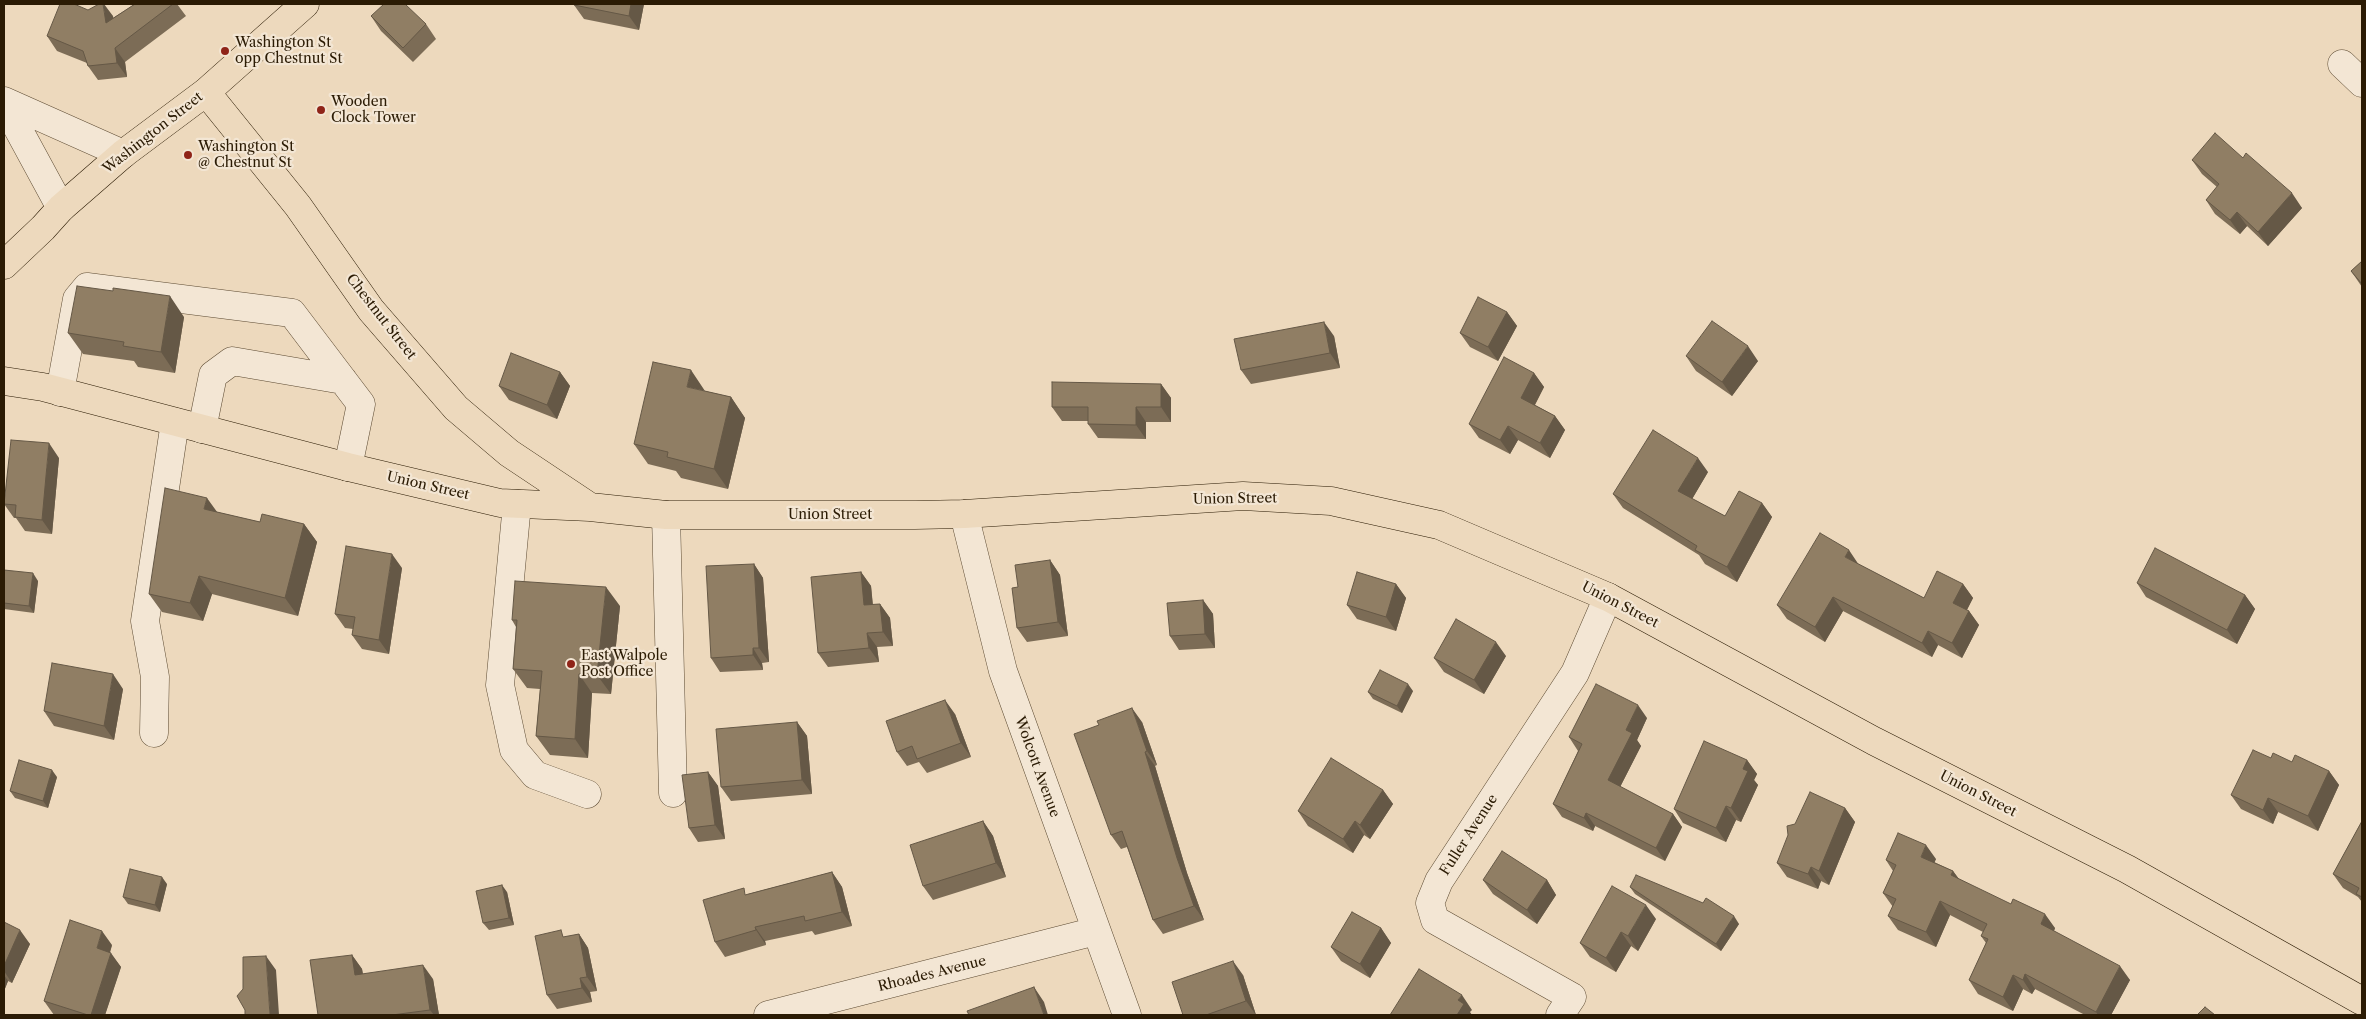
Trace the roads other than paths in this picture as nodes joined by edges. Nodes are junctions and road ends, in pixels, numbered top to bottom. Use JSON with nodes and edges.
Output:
{"nodes":[{"id":1,"x":305,"y":4,"type":"edge"},
{"id":2,"x":2342,"y":64,"type":"dead end"},
{"id":3,"x":2362,"y":83,"type":"edge"},
{"id":4,"x":206,"y":92,"type":"junction"},
{"id":5,"x":4,"y":102,"type":"edge"},
{"id":6,"x":123,"y":154,"type":"junction"},
{"id":7,"x":61,"y":208,"type":"junction"},
{"id":8,"x":4,"y":264,"type":"edge"},
{"id":9,"x":343,"y":380,"type":"junction"},
{"id":10,"x":4,"y":381,"type":"edge"},
{"id":11,"x":60,"y":392,"type":"junction"},
{"id":12,"x":174,"y":422,"type":"junction"},
{"id":13,"x":202,"y":429,"type":"junction"},
{"id":14,"x":348,"y":467,"type":"junction"},
{"id":15,"x":517,"y":504,"type":"junction"},
{"id":16,"x":590,"y":507,"type":"junction"},
{"id":17,"x":964,"y":514,"type":"junction"},
{"id":18,"x":666,"y":515,"type":"junction"},
{"id":19,"x":1608,"y":597,"type":"junction"},
{"id":20,"x":154,"y":733,"type":"dead end"},
{"id":21,"x":673,"y":793,"type":"dead end"},
{"id":22,"x":587,"y":794,"type":"dead end"},
{"id":23,"x":1096,"y":931,"type":"junction"},
{"id":24,"x":2362,"y":1001,"type":"edge"},
{"id":25,"x":768,"y":1015,"type":"edge"},
{"id":26,"x":1127,"y":1015,"type":"edge"},
{"id":27,"x":1560,"y":1015,"type":"edge"}],
"edges":[{"from":1,"to":4,"type":"main road","name":"Washington Street"},
{"from":2,"to":3,"type":"street"},
{"from":4,"to":6,"type":"main road","name":"Washington Street"},
{"from":4,"to":16,"type":"main road","name":"Chestnut Street"},
{"from":5,"to":6,"type":"street"},
{"from":5,"to":7,"type":"street"},
{"from":6,"to":7,"type":"main road","name":"Washington Street"},
{"from":7,"to":8,"type":"main road","name":"Washington Street"},
{"from":9,"to":11,"type":"street"},
{"from":9,"to":13,"type":"street"},
{"from":9,"to":14,"type":"street"},
{"from":10,"to":11,"type":"main road","name":"Union Street"},
{"from":11,"to":12,"type":"main road","name":"Union Street"},
{"from":12,"to":13,"type":"main road","name":"Union Street"},
{"from":12,"to":20,"type":"street"},
{"from":13,"to":14,"type":"main road","name":"Union Street"},
{"from":14,"to":15,"type":"main road","name":"Union Street"},
{"from":15,"to":16,"type":"main road","name":"Union Street"},
{"from":15,"to":22,"type":"street"},
{"from":16,"to":18,"type":"main road","name":"Union Street"},
{"from":17,"to":18,"type":"main road","name":"Union Street"},
{"from":17,"to":19,"type":"main road","name":"Union Street"},
{"from":17,"to":23,"type":"street","name":"Wolcott Avenue"},
{"from":18,"to":21,"type":"street"},
{"from":19,"to":24,"type":"main road","name":"Union Street"},
{"from":19,"to":27,"type":"street","name":"Fuller Avenue"},
{"from":23,"to":25,"type":"street","name":"Rhoades Avenue"},
{"from":23,"to":26,"type":"street","name":"Wolcott Avenue"}]}
